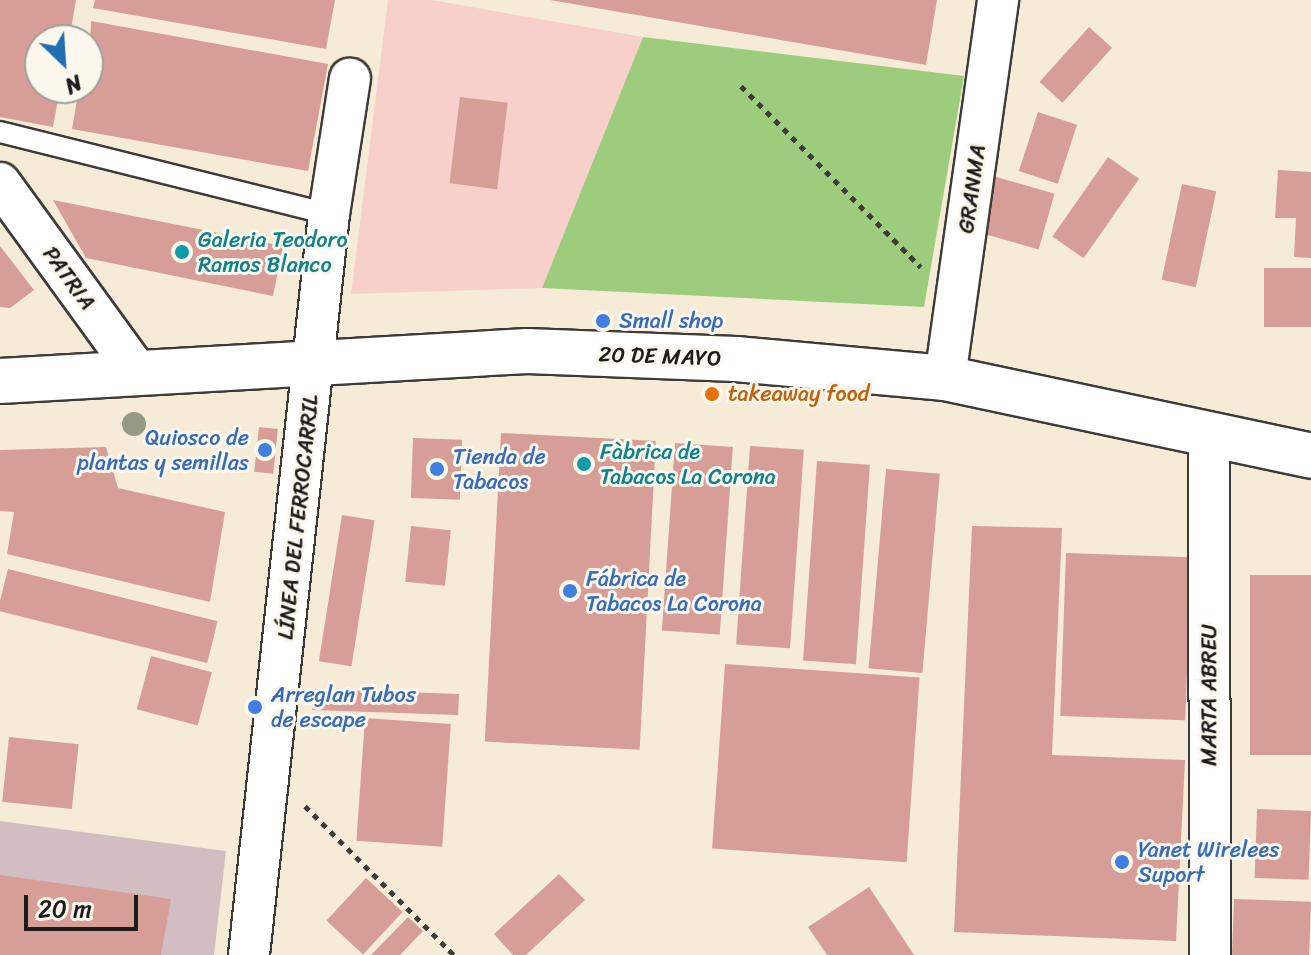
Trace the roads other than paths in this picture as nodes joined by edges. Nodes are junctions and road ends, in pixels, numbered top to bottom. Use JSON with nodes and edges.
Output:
{"nodes":[{"id":1,"x":998,"y":0,"type":"edge"},
{"id":2,"x":350,"y":79,"type":"dead end"},
{"id":3,"x":0,"y":132,"type":"edge"},
{"id":4,"x":0,"y":183,"type":"edge"},
{"id":5,"x":329,"y":214,"type":"junction"},
{"id":6,"x":313,"y":359,"type":"junction"},
{"id":7,"x":138,"y":373,"type":"junction"},
{"id":8,"x":945,"y":378,"type":"junction"},
{"id":9,"x":0,"y":381,"type":"edge"},
{"id":10,"x":1209,"y":435,"type":"junction"},
{"id":11,"x":1311,"y":456,"type":"edge"},
{"id":12,"x":249,"y":955,"type":"edge"},
{"id":13,"x":1210,"y":955,"type":"edge"}],
"edges":[{"from":1,"to":8,"type":"street","name":"GRANMA"},
{"from":2,"to":5,"type":"street","name":"LÍNEA DEL FERROCARRIL"},
{"from":3,"to":5,"type":"lane"},
{"from":4,"to":7,"type":"street","name":"PATRIA"},
{"from":5,"to":6,"type":"street","name":"LÍNEA DEL FERROCARRIL"},
{"from":6,"to":7,"type":"main road","name":"20 DE MAYO"},
{"from":6,"to":8,"type":"main road","name":"20 DE MAYO"},
{"from":6,"to":12,"type":"street","name":"LÍNEA DEL FERROCARRIL"},
{"from":7,"to":9,"type":"main road","name":"20 DE MAYO"},
{"from":8,"to":10,"type":"main road","name":"20 DE MAYO"},
{"from":10,"to":11,"type":"main road","name":"20 DE MAYO"},
{"from":10,"to":13,"type":"street","name":"MARTA ABREU"}]}
